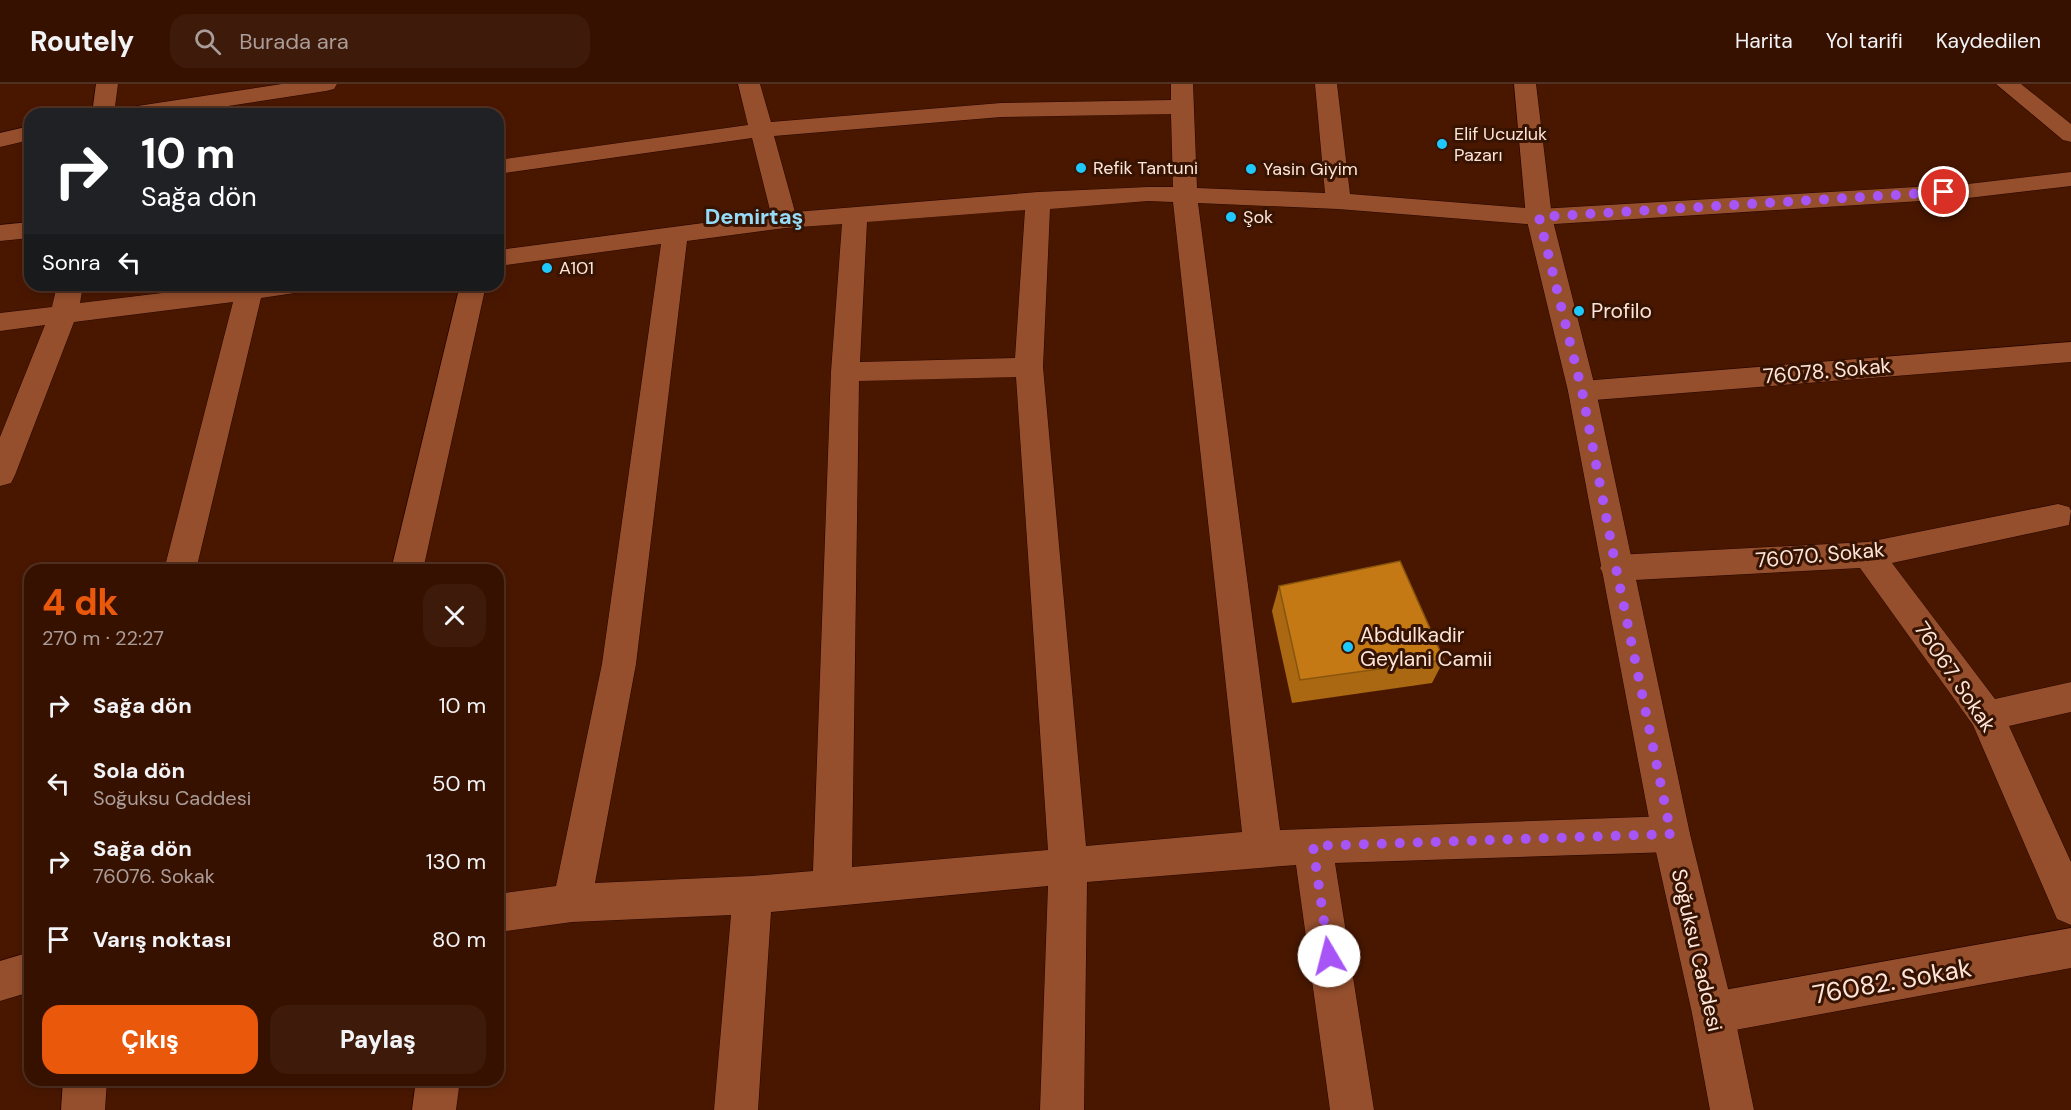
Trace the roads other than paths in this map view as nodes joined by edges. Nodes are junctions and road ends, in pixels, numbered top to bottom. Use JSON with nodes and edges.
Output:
{"nodes":[{"id":1,"x":107,"y":84,"type":"edge"},
{"id":2,"x":326,"y":84,"type":"edge"},
{"id":3,"x":749,"y":84,"type":"edge"},
{"id":4,"x":1068,"y":84,"type":"edge"},
{"id":5,"x":1326,"y":84,"type":"edge"},
{"id":6,"x":1526,"y":84,"type":"edge"},
{"id":7,"x":2007,"y":84,"type":"edge"},
{"id":8,"x":264,"y":89,"type":"edge"},
{"id":9,"x":1182,"y":96,"type":"edge"},
{"id":10,"x":104,"y":108,"type":"edge"},
{"id":11,"x":163,"y":108,"type":"edge"},
{"id":12,"x":1066,"y":109,"type":"junction"},
{"id":13,"x":762,"y":130,"type":"junction"},
{"id":14,"x":24,"y":134,"type":"edge"},
{"id":15,"x":2071,"y":135,"type":"edge"},
{"id":16,"x":0,"y":140,"type":"edge"},
{"id":17,"x":504,"y":166,"type":"edge"},
{"id":18,"x":2071,"y":179,"type":"edge"},
{"id":19,"x":1185,"y":195,"type":"junction"},
{"id":20,"x":1038,"y":200,"type":"junction"},
{"id":21,"x":1338,"y":201,"type":"junction"},
{"id":22,"x":855,"y":216,"type":"junction"},
{"id":23,"x":1539,"y":217,"type":"junction"},
{"id":24,"x":785,"y":220,"type":"junction"},
{"id":25,"x":24,"y":231,"type":"edge"},
{"id":26,"x":0,"y":233,"type":"edge"},
{"id":27,"x":675,"y":234,"type":"junction"},
{"id":28,"x":504,"y":257,"type":"edge"},
{"id":29,"x":69,"y":291,"type":"edge"},
{"id":30,"x":256,"y":291,"type":"edge"},
{"id":31,"x":471,"y":291,"type":"edge"},
{"id":32,"x":249,"y":292,"type":"junction"},
{"id":33,"x":64,"y":313,"type":"junction"},
{"id":34,"x":0,"y":322,"type":"edge"},
{"id":35,"x":2071,"y":352,"type":"edge"},
{"id":36,"x":1029,"y":367,"type":"junction"},
{"id":37,"x":846,"y":372,"type":"junction"},
{"id":38,"x":1582,"y":391,"type":"junction"},
{"id":39,"x":0,"y":475,"type":"edge"},
{"id":40,"x":2058,"y":516,"type":"dead end"},
{"id":41,"x":1868,"y":555,"type":"junction"},
{"id":42,"x":181,"y":564,"type":"edge"},
{"id":43,"x":408,"y":564,"type":"edge"},
{"id":44,"x":1616,"y":568,"type":"junction"},
{"id":45,"x":2071,"y":697,"type":"edge"},
{"id":46,"x":1987,"y":716,"type":"junction"},
{"id":47,"x":1671,"y":834,"type":"junction"},
{"id":48,"x":1313,"y":846,"type":"junction"},
{"id":49,"x":1263,"y":848,"type":"junction"},
{"id":50,"x":1068,"y":866,"type":"junction"},
{"id":51,"x":832,"y":886,"type":"junction"},
{"id":52,"x":752,"y":895,"type":"junction"},
{"id":53,"x":572,"y":903,"type":"junction"},
{"id":54,"x":2071,"y":906,"type":"edge"},
{"id":55,"x":504,"y":912,"type":"edge"},
{"id":56,"x":2071,"y":948,"type":"edge"},
{"id":57,"x":24,"y":974,"type":"edge"},
{"id":58,"x":0,"y":981,"type":"edge"},
{"id":59,"x":1713,"y":1013,"type":"junction"},
{"id":60,"x":85,"y":1086,"type":"edge"},
{"id":61,"x":437,"y":1086,"type":"edge"},
{"id":62,"x":83,"y":1110,"type":"edge"},
{"id":63,"x":434,"y":1110,"type":"edge"},
{"id":64,"x":736,"y":1110,"type":"edge"},
{"id":65,"x":1062,"y":1110,"type":"edge"},
{"id":66,"x":1352,"y":1110,"type":"edge"},
{"id":67,"x":1732,"y":1110,"type":"edge"}],
"edges":[{"from":1,"to":10,"type":"street"},
{"from":2,"to":8,"type":"street"},
{"from":3,"to":13,"type":"street"},
{"from":4,"to":12,"type":"street"},
{"from":5,"to":21,"type":"street"},
{"from":6,"to":23,"type":"street","name":"Soğuksu Caddesi"},
{"from":7,"to":15,"type":"street"},
{"from":8,"to":11,"type":"street"},
{"from":9,"to":12,"type":"street"},
{"from":9,"to":19,"type":"street"},
{"from":12,"to":13,"type":"street"},
{"from":13,"to":17,"type":"street"},
{"from":13,"to":24,"type":"street"},
{"from":14,"to":16,"type":"street"},
{"from":18,"to":23,"type":"street"},
{"from":19,"to":20,"type":"street"},
{"from":19,"to":21,"type":"street"},
{"from":19,"to":49,"type":"street"},
{"from":20,"to":22,"type":"street"},
{"from":20,"to":36,"type":"street"},
{"from":21,"to":23,"type":"street"},
{"from":22,"to":24,"type":"street"},
{"from":22,"to":37,"type":"street"},
{"from":23,"to":38,"type":"street","name":"Soğuksu Caddesi"},
{"from":24,"to":27,"type":"street"},
{"from":25,"to":26,"type":"street"},
{"from":27,"to":28,"type":"street"},
{"from":27,"to":53,"type":"street"},
{"from":29,"to":33,"type":"street"},
{"from":30,"to":32,"type":"street"},
{"from":31,"to":43,"type":"street"},
{"from":32,"to":33,"type":"street"},
{"from":32,"to":42,"type":"street"},
{"from":33,"to":34,"type":"street"},
{"from":33,"to":39,"type":"street"},
{"from":35,"to":38,"type":"street","name":"76078. Sokak"},
{"from":36,"to":37,"type":"street"},
{"from":36,"to":50,"type":"street"},
{"from":37,"to":51,"type":"street"},
{"from":38,"to":44,"type":"street","name":"Soğuksu Caddesi"},
{"from":40,"to":41,"type":"street","name":"76070. Sokak"},
{"from":41,"to":44,"type":"street","name":"76070. Sokak"},
{"from":41,"to":46,"type":"street","name":"76067. Sokak"},
{"from":44,"to":47,"type":"street","name":"Soğuksu Caddesi"},
{"from":45,"to":46,"type":"street"},
{"from":46,"to":54,"type":"street","name":"76067. Sokak"},
{"from":47,"to":48,"type":"street"},
{"from":47,"to":59,"type":"street","name":"Soğuksu Caddesi"},
{"from":48,"to":49,"type":"street"},
{"from":48,"to":66,"type":"street"},
{"from":49,"to":50,"type":"street"},
{"from":50,"to":51,"type":"street"},
{"from":50,"to":65,"type":"street"},
{"from":51,"to":52,"type":"street"},
{"from":52,"to":53,"type":"street"},
{"from":52,"to":64,"type":"street"},
{"from":53,"to":55,"type":"street"},
{"from":56,"to":59,"type":"street","name":"76082. Sokak"},
{"from":57,"to":58,"type":"street"},
{"from":59,"to":67,"type":"street","name":"Soğuksu Caddesi"},
{"from":60,"to":62,"type":"street"},
{"from":61,"to":63,"type":"street"}]}
